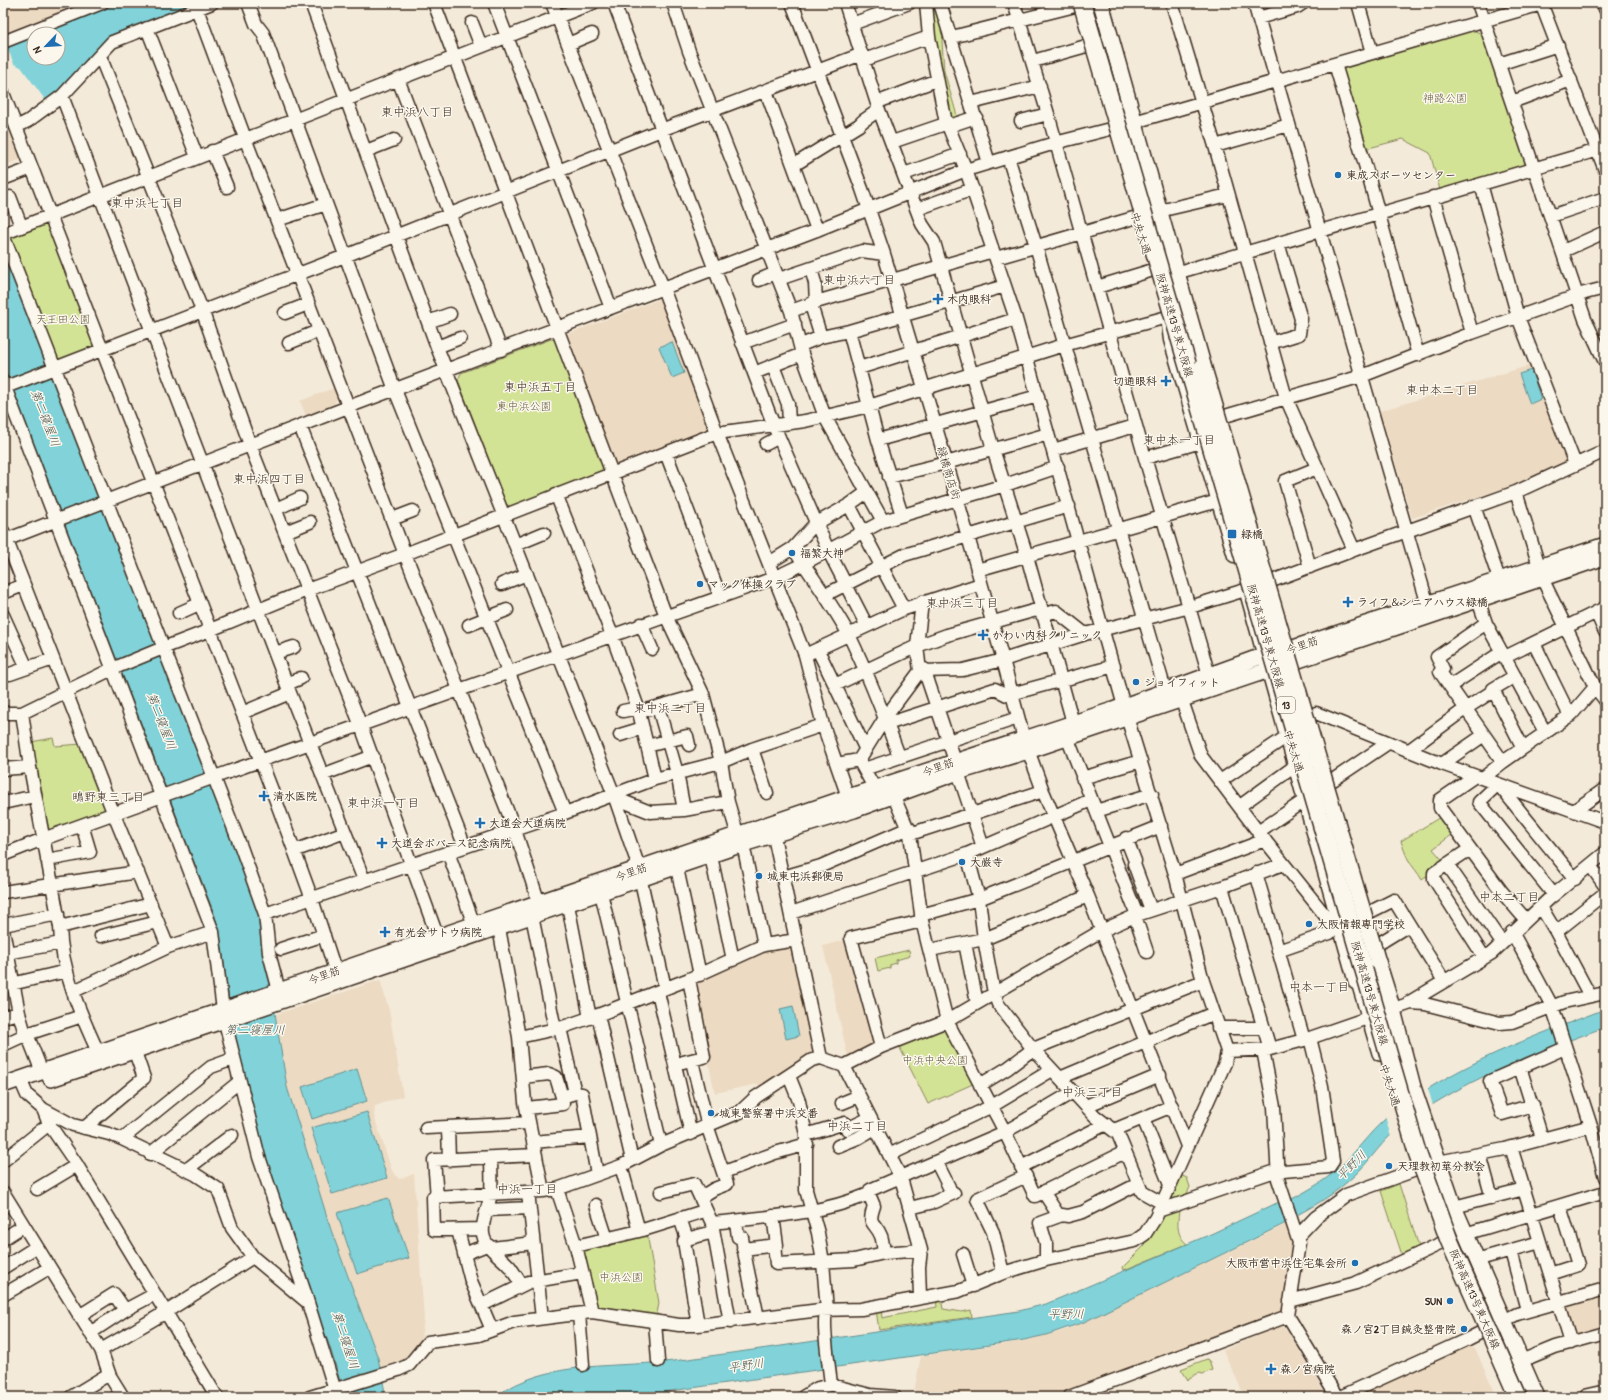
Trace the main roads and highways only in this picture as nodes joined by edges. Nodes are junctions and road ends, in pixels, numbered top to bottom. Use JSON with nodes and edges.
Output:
{"nodes":[{"id":1,"x":1094,"y":3,"type":"edge"},
{"id":2,"x":1101,"y":3,"type":"edge"},
{"id":3,"x":1077,"y":4,"type":"edge"},
{"id":4,"x":1605,"y":545,"type":"edge"},
{"id":5,"x":1605,"y":557,"type":"edge"},
{"id":6,"x":1541,"y":572,"type":"junction"},
{"id":7,"x":1294,"y":654,"type":"junction"},
{"id":8,"x":1264,"y":663,"type":"junction"},
{"id":9,"x":1126,"y":711,"type":"junction"},
{"id":10,"x":1026,"y":745,"type":"junction"},
{"id":11,"x":956,"y":767,"type":"junction"},
{"id":12,"x":773,"y":829,"type":"junction"},
{"id":13,"x":740,"y":840,"type":"junction"},
{"id":14,"x":640,"y":875,"type":"junction"},
{"id":15,"x":536,"y":910,"type":"junction"},
{"id":16,"x":338,"y":976,"type":"junction"},
{"id":17,"x":227,"y":1015,"type":"junction"},
{"id":18,"x":22,"y":1084,"type":"junction"},
{"id":19,"x":3,"y":1085,"type":"edge"},
{"id":20,"x":3,"y":1096,"type":"edge"},
{"id":21,"x":1605,"y":1393,"type":"edge"},
{"id":22,"x":1512,"y":1397,"type":"edge"},
{"id":23,"x":1518,"y":1397,"type":"edge"},
{"id":24,"x":1529,"y":1397,"type":"edge"},
{"id":25,"x":1537,"y":1397,"type":"edge"},
{"id":26,"x":1587,"y":1397,"type":"edge"}],
"edges":[{"from":1,"to":24,"type":"highway","name":"阪神高速13号東大阪線","number":"13"},
{"from":2,"to":25,"type":"main road","name":"中央大通","bridge":true},
{"from":3,"to":22,"type":"main road","name":"中央大通"},
{"from":3,"to":23,"type":"highway","name":"阪神高速13号東大阪線","number":"13","bridge":true},
{"from":4,"to":6,"type":"main road","name":"今里筋"},
{"from":5,"to":6,"type":"main road","name":"今里筋"},
{"from":6,"to":7,"type":"main road","name":"今里筋"},
{"from":6,"to":7,"type":"main road","name":"今里筋"},
{"from":7,"to":8,"type":"main road","name":"今里筋"},
{"from":8,"to":9,"type":"main road","name":"今里筋"},
{"from":8,"to":9,"type":"main road","name":"今里筋"},
{"from":9,"to":10,"type":"main road","name":"今里筋"},
{"from":9,"to":10,"type":"main road","name":"今里筋"},
{"from":10,"to":11,"type":"main road","name":"今里筋"},
{"from":11,"to":12,"type":"main road","name":"今里筋"},
{"from":11,"to":12,"type":"main road","name":"今里筋"},
{"from":12,"to":13,"type":"main road","name":"今里筋"},
{"from":13,"to":14,"type":"main road","name":"今里筋"},
{"from":13,"to":14,"type":"main road","name":"今里筋"},
{"from":14,"to":15,"type":"main road","name":"今里筋"},
{"from":14,"to":15,"type":"main road","name":"今里筋"},
{"from":15,"to":16,"type":"main road","name":"今里筋"},
{"from":15,"to":16,"type":"main road","name":"今里筋"},
{"from":16,"to":17,"type":"main road","name":"今里筋"},
{"from":17,"to":18,"type":"main road"},
{"from":17,"to":18,"type":"main road"},
{"from":18,"to":19,"type":"main road"},
{"from":18,"to":20,"type":"main road"},
{"from":21,"to":26,"type":"main road"}]}
